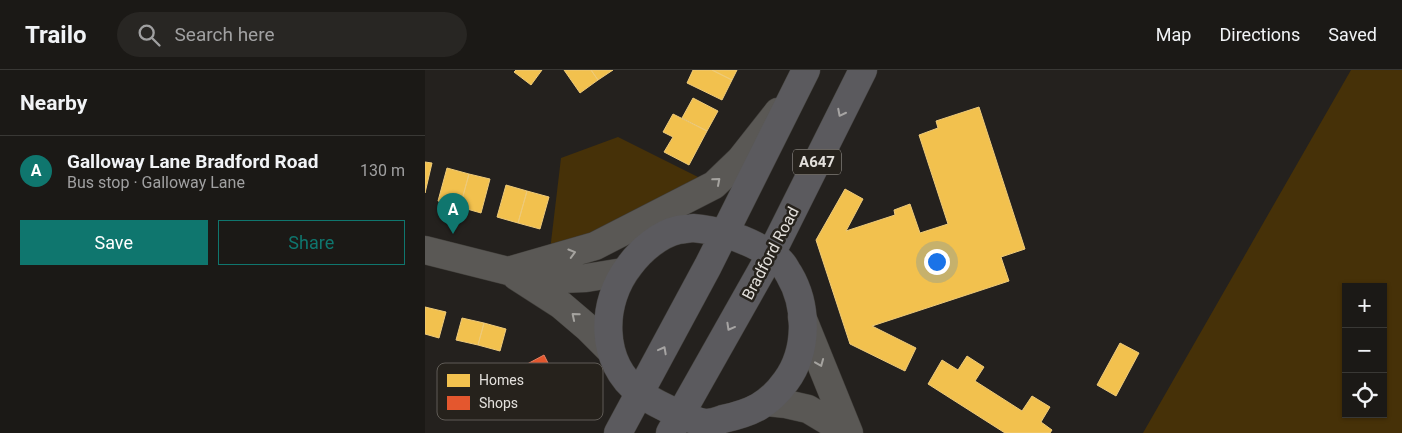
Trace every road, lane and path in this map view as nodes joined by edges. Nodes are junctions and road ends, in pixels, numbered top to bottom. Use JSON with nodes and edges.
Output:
{"nodes":[{"id":1,"x":863,"y":70,"type":"edge"},
{"id":2,"x":802,"y":79,"type":"edge"},
{"id":3,"x":725,"y":233,"type":"junction"},
{"id":4,"x":425,"y":250,"type":"edge"},
{"id":5,"x":771,"y":254,"type":"junction"},
{"id":6,"x":508,"y":272,"type":"junction"},
{"id":7,"x":623,"y":272,"type":"junction"},
{"id":8,"x":802,"y":318,"type":"junction"},
{"id":9,"x":610,"y":350,"type":"junction"},
{"id":10,"x":639,"y":393,"type":"junction"},
{"id":11,"x":767,"y":402,"type":"junction"},
{"id":12,"x":676,"y":424,"type":"edge"},
{"id":13,"x":618,"y":433,"type":"edge"},
{"id":14,"x":848,"y":433,"type":"edge"}],
"edges":[{"from":1,"to":5,"type":"highway","name":"Bradford Road","number":"A647","one_way":true},
{"from":2,"to":3,"type":"highway"},
{"from":6,"to":2,"type":"main road","one_way":true},
{"from":3,"to":5,"type":"highway"},
{"from":3,"to":7,"type":"highway"},
{"from":10,"to":3,"type":"highway","one_way":true},
{"from":4,"to":6,"type":"main road"},
{"from":5,"to":8,"type":"highway"},
{"from":5,"to":12,"type":"highway","name":"Bradford Road","number":"A647","one_way":true},
{"from":6,"to":7,"type":"main road"},
{"from":9,"to":6,"type":"main road","one_way":true},
{"from":7,"to":9,"type":"highway"},
{"from":8,"to":11,"type":"highway"},
{"from":8,"to":14,"type":"main road","one_way":true},
{"from":9,"to":10,"type":"highway"},
{"from":10,"to":12,"type":"highway"},
{"from":10,"to":13,"type":"highway"},
{"from":11,"to":12,"type":"highway"},
{"from":11,"to":14,"type":"main road"}]}
